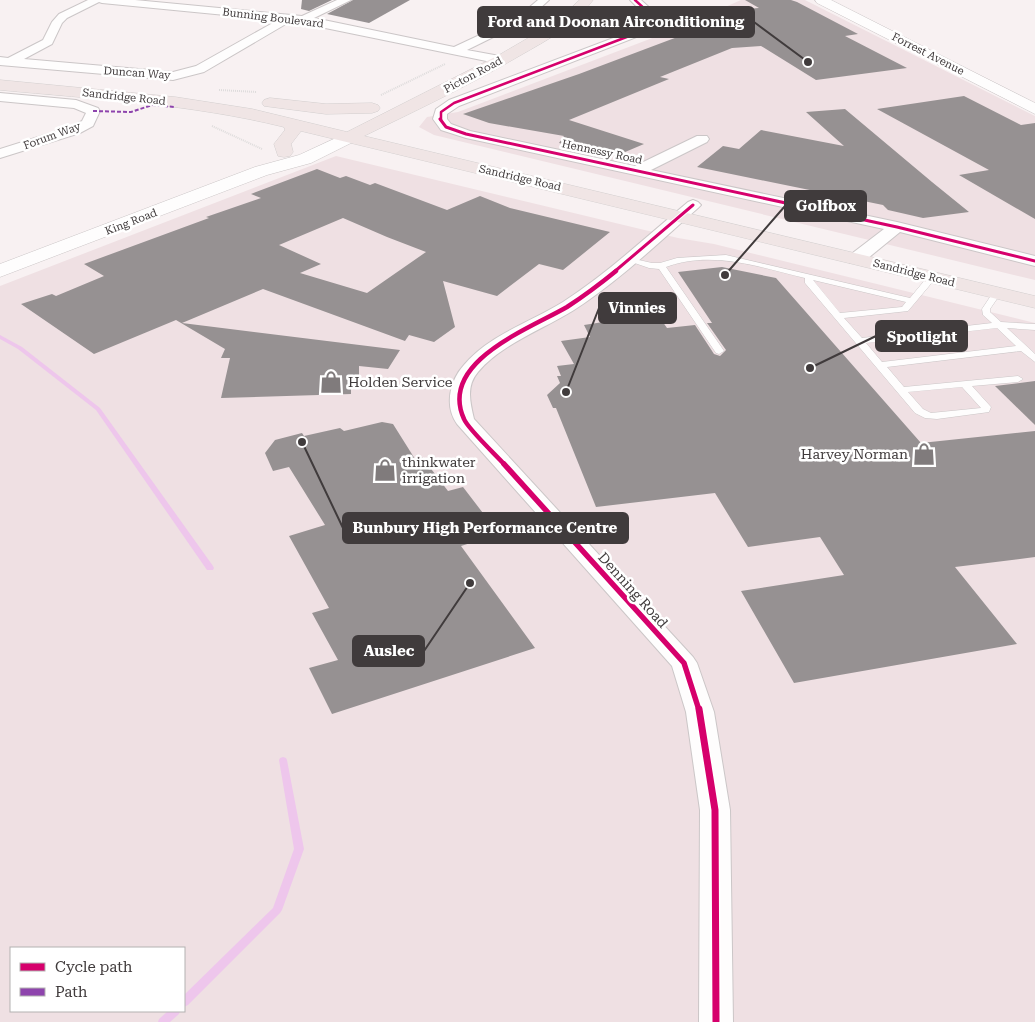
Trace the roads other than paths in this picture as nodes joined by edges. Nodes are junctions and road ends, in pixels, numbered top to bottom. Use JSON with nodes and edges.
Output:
{"nodes":[{"id":1,"x":96,"y":0,"type":"edge"},
{"id":2,"x":102,"y":0,"type":"edge"},
{"id":3,"x":346,"y":0,"type":"edge"},
{"id":4,"x":544,"y":0,"type":"edge"},
{"id":5,"x":587,"y":0,"type":"edge"},
{"id":6,"x":635,"y":0,"type":"edge"},
{"id":7,"x":821,"y":0,"type":"edge"},
{"id":8,"x":548,"y":16,"type":"dead end"},
{"id":9,"x":289,"y":18,"type":"junction"},
{"id":10,"x":303,"y":19,"type":"junction"},
{"id":11,"x":455,"y":51,"type":"junction"},
{"id":12,"x":480,"y":56,"type":"junction"},
{"id":13,"x":501,"y":60,"type":"junction"},
{"id":14,"x":3,"y":66,"type":"edge"},
{"id":15,"x":451,"y":66,"type":"road end"},
{"id":16,"x":0,"y":85,"type":"edge"},
{"id":17,"x":0,"y":97,"type":"edge"},
{"id":18,"x":251,"y":101,"type":"junction"},
{"id":19,"x":418,"y":103,"type":"junction"},
{"id":20,"x":1035,"y":108,"type":"edge"},
{"id":21,"x":292,"y":123,"type":"junction"},
{"id":22,"x":368,"y":128,"type":"junction"},
{"id":23,"x":346,"y":129,"type":"junction"},
{"id":24,"x":325,"y":131,"type":"junction"},
{"id":25,"x":409,"y":134,"type":"junction"},
{"id":26,"x":702,"y":139,"type":"dead end"},
{"id":27,"x":320,"y":151,"type":"junction"},
{"id":28,"x":284,"y":152,"type":"junction"},
{"id":29,"x":0,"y":154,"type":"edge"},
{"id":30,"x":427,"y":156,"type":"junction"},
{"id":31,"x":639,"y":170,"type":"junction"},
{"id":32,"x":261,"y":171,"type":"junction"},
{"id":33,"x":686,"y":211,"type":"junction"},
{"id":34,"x":897,"y":227,"type":"junction"},
{"id":35,"x":863,"y":253,"type":"junction"},
{"id":36,"x":630,"y":260,"type":"junction"},
{"id":37,"x":1035,"y":260,"type":"edge"},
{"id":38,"x":661,"y":266,"type":"junction"},
{"id":39,"x":0,"y":272,"type":"edge"},
{"id":40,"x":810,"y":276,"type":"junction"},
{"id":41,"x":932,"y":278,"type":"junction"},
{"id":42,"x":1035,"y":286,"type":"edge"},
{"id":43,"x":997,"y":293,"type":"junction"},
{"id":44,"x":913,"y":301,"type":"junction"},
{"id":45,"x":1035,"y":302,"type":"edge"},
{"id":46,"x":838,"y":316,"type":"junction"},
{"id":47,"x":999,"y":325,"type":"junction"},
{"id":48,"x":1035,"y":327,"type":"edge"},
{"id":49,"x":859,"y":341,"type":"junction"},
{"id":50,"x":1024,"y":348,"type":"junction"},
{"id":51,"x":719,"y":351,"type":"dead end"},
{"id":52,"x":1035,"y":359,"type":"edge"},
{"id":53,"x":880,"y":365,"type":"junction"},
{"id":54,"x":1018,"y":379,"type":"dead end"},
{"id":55,"x":965,"y":385,"type":"junction"},
{"id":56,"x":902,"y":390,"type":"junction"},
{"id":57,"x":716,"y":1022,"type":"edge"}],
"edges":[{"from":1,"to":14,"type":"street"},
{"from":2,"to":9,"type":"street","name":"Bunning Boulevard"},
{"from":3,"to":10,"type":"street"},
{"from":4,"to":11,"type":"street"},
{"from":5,"to":13,"type":"main road","name":"Picton Road"},
{"from":6,"to":31,"type":"street","name":"Hennessy Road"},
{"from":7,"to":20,"type":"street","name":"Forrest Avenue"},
{"from":8,"to":12,"type":"main road","name":"Picton Road"},
{"from":9,"to":10,"type":"street","name":"Bunning Boulevard"},
{"from":9,"to":14,"type":"street","name":"Duncan Way"},
{"from":10,"to":11,"type":"street","name":"Bunning Boulevard"},
{"from":11,"to":12,"type":"street","name":"Bunning Boulevard"},
{"from":12,"to":13,"type":"street","name":"Bunning Boulevard"},
{"from":12,"to":15,"type":"main road","name":"Picton Road"},
{"from":13,"to":19,"type":"main road","name":"Picton Road"},
{"from":14,"to":18,"type":"main road","name":"Sandridge Road"},
{"from":16,"to":21,"type":"main road","name":"Sandridge Road"},
{"from":17,"to":29,"type":"street","name":"Forum Way"},
{"from":18,"to":23,"type":"main road","name":"Sandridge Road"},
{"from":18,"to":23,"type":"main road"},
{"from":19,"to":22,"type":"main road","name":"Picton Road"},
{"from":19,"to":25,"type":"main road"},
{"from":21,"to":24,"type":"main road","name":"Sandridge Road"},
{"from":21,"to":28,"type":"main road"},
{"from":22,"to":23,"type":"main road","name":"Picton Road"},
{"from":22,"to":25,"type":"main road","name":"Sandridge Road"},
{"from":23,"to":24,"type":"main road","name":"Sandridge Road"},
{"from":23,"to":27,"type":"street","name":"King Road"},
{"from":23,"to":30,"type":"main road","name":"Sandridge Road"},
{"from":24,"to":28,"type":"street","name":"King Road"},
{"from":25,"to":33,"type":"main road","name":"Sandridge Road"},
{"from":26,"to":31,"type":"street"},
{"from":27,"to":30,"type":"main road"},
{"from":27,"to":32,"type":"street","name":"King Road"},
{"from":28,"to":32,"type":"street","name":"King Road"},
{"from":30,"to":33,"type":"main road","name":"Sandridge Road"},
{"from":31,"to":34,"type":"street","name":"Hennessy Road"},
{"from":32,"to":39,"type":"street","name":"King Road"},
{"from":33,"to":35,"type":"main road","name":"Sandridge Road"},
{"from":33,"to":36,"type":"street","name":"Denning Road"},
{"from":34,"to":35,"type":"street"},
{"from":34,"to":37,"type":"street","name":"Hennessy Road"},
{"from":35,"to":41,"type":"main road","name":"Sandridge Road"},
{"from":35,"to":42,"type":"main road","name":"Sandridge Road"},
{"from":36,"to":38,"type":"lane"},
{"from":36,"to":57,"type":"street","name":"Denning Road"},
{"from":38,"to":40,"type":"lane"},
{"from":38,"to":51,"type":"lane"},
{"from":40,"to":44,"type":"lane"},
{"from":40,"to":46,"type":"lane"},
{"from":41,"to":43,"type":"main road","name":"Sandridge Road"},
{"from":41,"to":44,"type":"lane"},
{"from":43,"to":45,"type":"main road","name":"Sandridge Road"},
{"from":43,"to":47,"type":"lane"},
{"from":44,"to":46,"type":"lane"},
{"from":46,"to":49,"type":"lane"},
{"from":47,"to":48,"type":"lane"},
{"from":47,"to":49,"type":"lane"},
{"from":47,"to":50,"type":"lane"},
{"from":49,"to":53,"type":"lane"},
{"from":50,"to":52,"type":"lane"},
{"from":50,"to":53,"type":"lane"},
{"from":53,"to":56,"type":"lane"},
{"from":54,"to":55,"type":"lane"},
{"from":55,"to":56,"type":"lane"},
{"from":55,"to":56,"type":"lane"}]}
